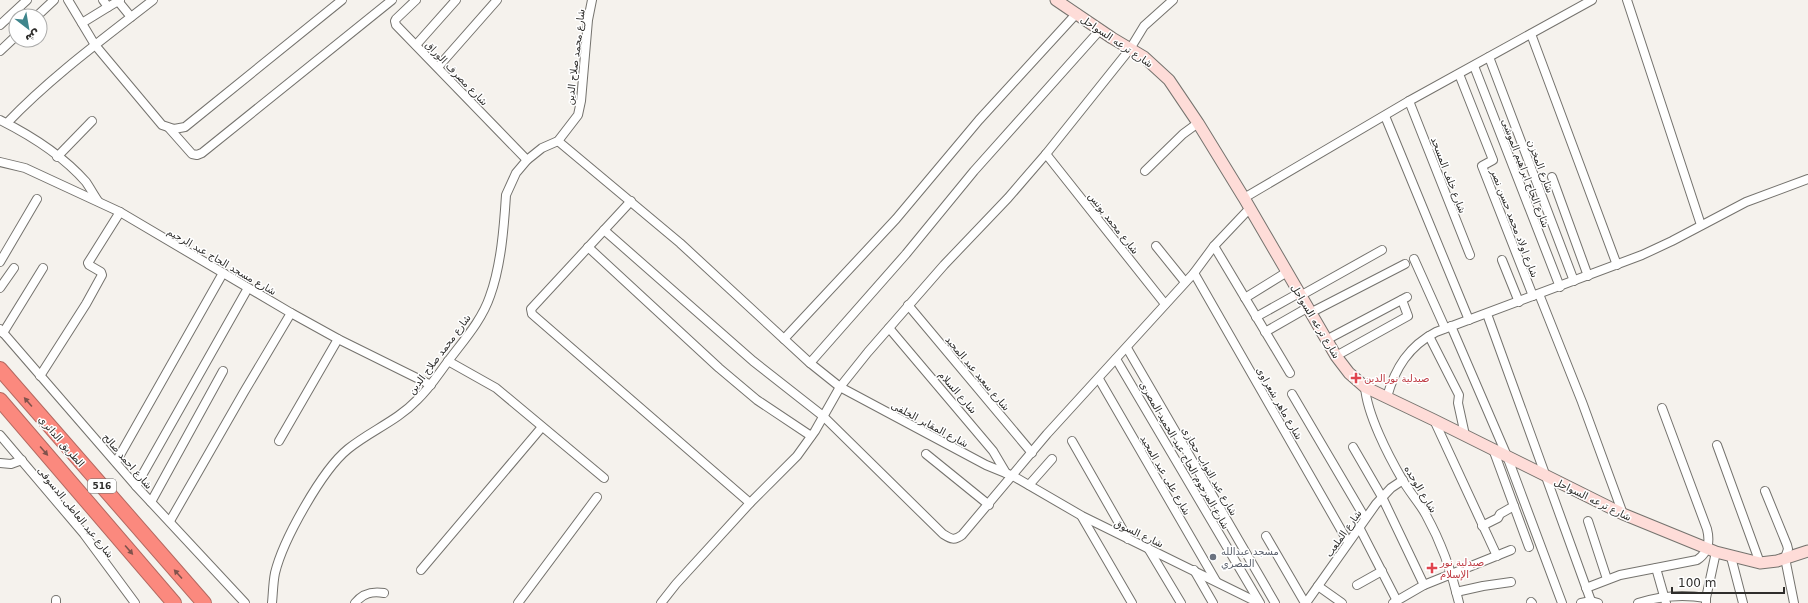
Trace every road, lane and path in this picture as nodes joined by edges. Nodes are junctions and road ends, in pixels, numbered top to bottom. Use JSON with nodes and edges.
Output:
{"nodes":[{"id":1,"x":27,"y":0,"type":"edge"},
{"id":2,"x":54,"y":0,"type":"edge"},
{"id":3,"x":68,"y":0,"type":"edge"},
{"id":4,"x":153,"y":0,"type":"edge"},
{"id":5,"x":342,"y":0,"type":"edge"},
{"id":6,"x":392,"y":0,"type":"edge"},
{"id":7,"x":416,"y":0,"type":"edge"},
{"id":8,"x":456,"y":0,"type":"edge"},
{"id":9,"x":497,"y":0,"type":"edge"},
{"id":10,"x":592,"y":0,"type":"edge"},
{"id":11,"x":1056,"y":0,"type":"edge"},
{"id":12,"x":1172,"y":0,"type":"edge"},
{"id":13,"x":1592,"y":0,"type":"edge"},
{"id":14,"x":1627,"y":0,"type":"edge"},
{"id":15,"x":119,"y":1,"type":"edge"},
{"id":16,"x":106,"y":3,"type":"edge"},
{"id":17,"x":46,"y":8,"type":"edge"},
{"id":18,"x":1077,"y":13,"type":"junction"},
{"id":19,"x":130,"y":17,"type":"junction"},
{"id":20,"x":82,"y":23,"type":"junction"},
{"id":21,"x":0,"y":25,"type":"edge"},
{"id":22,"x":1100,"y":30,"type":"junction"},
{"id":23,"x":1531,"y":34,"type":"junction"},
{"id":24,"x":8,"y":44,"type":"edge"},
{"id":25,"x":96,"y":45,"type":"junction"},
{"id":26,"x":416,"y":45,"type":"junction"},
{"id":27,"x":1130,"y":49,"type":"junction"},
{"id":28,"x":0,"y":51,"type":"edge"},
{"id":29,"x":1489,"y":57,"type":"junction"},
{"id":30,"x":1474,"y":66,"type":"junction"},
{"id":31,"x":438,"y":67,"type":"junction"},
{"id":32,"x":1459,"y":74,"type":"junction"},
{"id":33,"x":1409,"y":101,"type":"junction"},
{"id":34,"x":1385,"y":116,"type":"junction"},
{"id":35,"x":92,"y":121,"type":"dead end"},
{"id":36,"x":4,"y":122,"type":"edge"},
{"id":37,"x":1198,"y":123,"type":"junction"},
{"id":38,"x":168,"y":128,"type":"junction"},
{"id":39,"x":558,"y":141,"type":"junction"},
{"id":40,"x":1046,"y":154,"type":"junction"},
{"id":41,"x":57,"y":157,"type":"junction"},
{"id":42,"x":527,"y":160,"type":"junction"},
{"id":43,"x":0,"y":162,"type":"edge"},
{"id":44,"x":1145,"y":171,"type":"dead end"},
{"id":45,"x":1552,"y":177,"type":"dead end"},
{"id":46,"x":1808,"y":179,"type":"edge"},
{"id":47,"x":37,"y":198,"type":"dead end"},
{"id":48,"x":1244,"y":198,"type":"junction"},
{"id":49,"x":98,"y":201,"type":"junction"},
{"id":50,"x":632,"y":201,"type":"junction"},
{"id":51,"x":1250,"y":208,"type":"junction"},
{"id":52,"x":120,"y":212,"type":"junction"},
{"id":53,"x":1701,"y":225,"type":"junction"},
{"id":54,"x":604,"y":230,"type":"junction"},
{"id":55,"x":1156,"y":246,"type":"dead end"},
{"id":56,"x":1214,"y":246,"type":"junction"},
{"id":57,"x":588,"y":247,"type":"junction"},
{"id":58,"x":1382,"y":250,"type":"dead end"},
{"id":59,"x":1470,"y":255,"type":"dead end"},
{"id":60,"x":1414,"y":259,"type":"dead end"},
{"id":61,"x":1502,"y":260,"type":"dead end"},
{"id":62,"x":0,"y":262,"type":"edge"},
{"id":63,"x":1405,"y":264,"type":"dead end"},
{"id":64,"x":1616,"y":266,"type":"junction"},
{"id":65,"x":14,"y":268,"type":"dead end"},
{"id":66,"x":43,"y":268,"type":"dead end"},
{"id":67,"x":1287,"y":272,"type":"junction"},
{"id":68,"x":223,"y":273,"type":"junction"},
{"id":69,"x":1194,"y":273,"type":"junction"},
{"id":70,"x":1588,"y":276,"type":"junction"},
{"id":71,"x":1574,"y":281,"type":"junction"},
{"id":72,"x":1185,"y":282,"type":"junction"},
{"id":73,"x":1560,"y":287,"type":"junction"},
{"id":74,"x":0,"y":288,"type":"edge"},
{"id":75,"x":248,"y":288,"type":"junction"},
{"id":76,"x":1300,"y":294,"type":"junction"},
{"id":77,"x":1536,"y":295,"type":"junction"},
{"id":78,"x":1245,"y":298,"type":"junction"},
{"id":79,"x":1519,"y":302,"type":"junction"},
{"id":80,"x":1166,"y":304,"type":"junction"},
{"id":81,"x":908,"y":305,"type":"junction"},
{"id":82,"x":1309,"y":310,"type":"junction"},
{"id":83,"x":291,"y":313,"type":"junction"},
{"id":84,"x":1487,"y":314,"type":"junction"},
{"id":85,"x":1256,"y":317,"type":"junction"},
{"id":86,"x":1469,"y":320,"type":"junction"},
{"id":87,"x":1448,"y":327,"type":"junction"},
{"id":88,"x":889,"y":328,"type":"junction"},
{"id":89,"x":1,"y":331,"type":"edge"},
{"id":90,"x":1265,"y":332,"type":"junction"},
{"id":91,"x":1429,"y":336,"type":"junction"},
{"id":92,"x":338,"y":339,"type":"junction"},
{"id":93,"x":784,"y":339,"type":"junction"},
{"id":94,"x":1326,"y":340,"type":"junction"},
{"id":95,"x":1127,"y":348,"type":"junction"},
{"id":96,"x":1336,"y":356,"type":"junction"},
{"id":97,"x":1116,"y":359,"type":"junction"},
{"id":98,"x":448,"y":361,"type":"junction"},
{"id":99,"x":810,"y":363,"type":"junction"},
{"id":100,"x":0,"y":369,"type":"edge"},
{"id":101,"x":223,"y":371,"type":"dead end"},
{"id":102,"x":1290,"y":373,"type":"dead end"},
{"id":103,"x":40,"y":376,"type":"junction"},
{"id":104,"x":1099,"y":379,"type":"junction"},
{"id":105,"x":431,"y":385,"type":"junction"},
{"id":106,"x":840,"y":387,"type":"junction"},
{"id":107,"x":1365,"y":387,"type":"junction"},
{"id":108,"x":1292,"y":394,"type":"dead end"},
{"id":109,"x":1387,"y":397,"type":"junction"},
{"id":110,"x":0,"y":400,"type":"edge"},
{"id":111,"x":1662,"y":408,"type":"dead end"},
{"id":112,"x":823,"y":416,"type":"junction"},
{"id":113,"x":1434,"y":420,"type":"junction"},
{"id":114,"x":542,"y":427,"type":"junction"},
{"id":115,"x":0,"y":435,"type":"edge"},
{"id":116,"x":1465,"y":435,"type":"junction"},
{"id":117,"x":811,"y":436,"type":"junction"},
{"id":118,"x":279,"y":441,"type":"dead end"},
{"id":119,"x":1072,"y":441,"type":"dead end"},
{"id":120,"x":1716,"y":445,"type":"dead end"},
{"id":121,"x":1353,"y":447,"type":"dead end"},
{"id":122,"x":1493,"y":449,"type":"junction"},
{"id":123,"x":1032,"y":453,"type":"junction"},
{"id":124,"x":926,"y":454,"type":"dead end"},
{"id":125,"x":1507,"y":456,"type":"junction"},
{"id":126,"x":1052,"y":458,"type":"dead end"},
{"id":127,"x":22,"y":460,"type":"junction"},
{"id":128,"x":116,"y":462,"type":"junction"},
{"id":129,"x":0,"y":463,"type":"edge"},
{"id":130,"x":1010,"y":474,"type":"junction"},
{"id":131,"x":1545,"y":476,"type":"junction"},
{"id":132,"x":604,"y":478,"type":"dead end"},
{"id":133,"x":1403,"y":480,"type":"junction"},
{"id":134,"x":1029,"y":485,"type":"junction"},
{"id":135,"x":136,"y":486,"type":"junction"},
{"id":136,"x":1765,"y":490,"type":"dead end"},
{"id":137,"x":1382,"y":497,"type":"junction"},
{"id":138,"x":597,"y":498,"type":"dead end"},
{"id":139,"x":151,"y":502,"type":"junction"},
{"id":140,"x":750,"y":503,"type":"junction"},
{"id":141,"x":989,"y":505,"type":"junction"},
{"id":142,"x":1514,"y":506,"type":"junction"},
{"id":143,"x":1623,"y":514,"type":"junction"},
{"id":144,"x":1082,"y":516,"type":"junction"},
{"id":145,"x":1365,"y":518,"type":"junction"},
{"id":146,"x":1588,"y":521,"type":"dead end"},
{"id":147,"x":170,"y":522,"type":"junction"},
{"id":148,"x":1482,"y":526,"type":"junction"},
{"id":149,"x":1359,"y":528,"type":"junction"},
{"id":150,"x":1266,"y":536,"type":"dead end"},
{"id":151,"x":1129,"y":539,"type":"junction"},
{"id":152,"x":1348,"y":542,"type":"junction"},
{"id":153,"x":1529,"y":547,"type":"dead end"},
{"id":154,"x":1148,"y":548,"type":"junction"},
{"id":155,"x":1511,"y":550,"type":"dead end"},
{"id":156,"x":1712,"y":550,"type":"junction"},
{"id":157,"x":1808,"y":551,"type":"edge"},
{"id":158,"x":1497,"y":556,"type":"junction"},
{"id":159,"x":1731,"y":557,"type":"junction"},
{"id":160,"x":1785,"y":558,"type":"junction"},
{"id":161,"x":1760,"y":563,"type":"junction"},
{"id":162,"x":1656,"y":568,"type":"junction"},
{"id":163,"x":421,"y":570,"type":"dead end"},
{"id":164,"x":1194,"y":570,"type":"junction"},
{"id":165,"x":1382,"y":571,"type":"junction"},
{"id":166,"x":1450,"y":574,"type":"junction"},
{"id":167,"x":1607,"y":579,"type":"junction"},
{"id":168,"x":1216,"y":581,"type":"junction"},
{"id":169,"x":1511,"y":582,"type":"dead end"},
{"id":170,"x":1357,"y":585,"type":"dead end"},
{"id":171,"x":1424,"y":585,"type":"junction"},
{"id":172,"x":1318,"y":586,"type":"junction"},
{"id":173,"x":1586,"y":588,"type":"junction"},
{"id":174,"x":1456,"y":592,"type":"junction"},
{"id":175,"x":384,"y":593,"type":"dead end"},
{"id":176,"x":1665,"y":600,"type":"edge"},
{"id":177,"x":1706,"y":600,"type":"edge"},
{"id":178,"x":1395,"y":602,"type":"edge"},
{"id":179,"x":1594,"y":602,"type":"edge"},
{"id":180,"x":135,"y":603,"type":"edge"},
{"id":181,"x":174,"y":603,"type":"edge"},
{"id":182,"x":204,"y":603,"type":"edge"},
{"id":183,"x":245,"y":603,"type":"edge"},
{"id":184,"x":272,"y":603,"type":"edge"},
{"id":185,"x":355,"y":603,"type":"edge"},
{"id":186,"x":518,"y":603,"type":"edge"},
{"id":187,"x":662,"y":603,"type":"edge"},
{"id":188,"x":1132,"y":603,"type":"edge"},
{"id":189,"x":1181,"y":603,"type":"edge"},
{"id":190,"x":1213,"y":603,"type":"edge"},
{"id":191,"x":1259,"y":603,"type":"edge"},
{"id":192,"x":1275,"y":603,"type":"edge"},
{"id":193,"x":1306,"y":603,"type":"edge"},
{"id":194,"x":1342,"y":603,"type":"edge"},
{"id":195,"x":1459,"y":603,"type":"edge"},
{"id":196,"x":1562,"y":603,"type":"edge"},
{"id":197,"x":1581,"y":603,"type":"edge"},
{"id":198,"x":1638,"y":603,"type":"edge"},
{"id":199,"x":1743,"y":603,"type":"edge"},
{"id":200,"x":1794,"y":603,"type":"edge"}],
"edges":[{"from":1,"to":21,"type":"street"},
{"from":2,"to":17,"type":"street"},
{"from":3,"to":20,"type":"street"},
{"from":4,"to":19,"type":"street"},
{"from":5,"to":38,"type":"street"},
{"from":6,"to":38,"type":"street"},
{"from":7,"to":26,"type":"street","name":"شارع مصرف الوراق"},
{"from":8,"to":26,"type":"street"},
{"from":9,"to":31,"type":"street"},
{"from":10,"to":39,"type":"street","name":"شارع محمد صلاح الدين"},
{"from":11,"to":18,"type":"main road","name":"شارع ترعه السواحل"},
{"from":12,"to":27,"type":"street"},
{"from":13,"to":23,"type":"street"},
{"from":14,"to":53,"type":"street"},
{"from":15,"to":16,"type":"street"},
{"from":15,"to":19,"type":"street"},
{"from":16,"to":20,"type":"street"},
{"from":18,"to":22,"type":"main road","name":"شارع ترعه السواحل"},
{"from":18,"to":93,"type":"street"},
{"from":19,"to":25,"type":"street"},
{"from":20,"to":25,"type":"street"},
{"from":22,"to":27,"type":"main road","name":"شارع ترعه السواحل"},
{"from":22,"to":99,"type":"street"},
{"from":23,"to":29,"type":"street"},
{"from":23,"to":64,"type":"street"},
{"from":24,"to":28,"type":"street"},
{"from":25,"to":36,"type":"street"},
{"from":25,"to":38,"type":"street"},
{"from":26,"to":31,"type":"street","name":"شارع مصرف الوراق"},
{"from":27,"to":37,"type":"main road","name":"شارع ترعه السواحل"},
{"from":27,"to":40,"type":"street"},
{"from":29,"to":30,"type":"street"},
{"from":29,"to":71,"type":"street","name":"شارع المخزن"},
{"from":30,"to":32,"type":"street"},
{"from":30,"to":73,"type":"street","name":"شارع الحاج ابراهيم الموشى"},
{"from":31,"to":42,"type":"street","name":"شارع مصرف الوراق"},
{"from":32,"to":33,"type":"street"},
{"from":32,"to":77,"type":"street","name":"شارع اولاد محمد حسن نصر"},
{"from":33,"to":34,"type":"street"},
{"from":33,"to":59,"type":"street","name":"شارع خلف المسجد"},
{"from":34,"to":48,"type":"street"},
{"from":34,"to":86,"type":"street"},
{"from":35,"to":41,"type":"street"},
{"from":36,"to":41,"type":"street"},
{"from":37,"to":44,"type":"street"},
{"from":37,"to":48,"type":"main road","name":"شارع ترعه السواحل"},
{"from":39,"to":42,"type":"street","name":"شارع محمد صلاح الدين"},
{"from":39,"to":50,"type":"street","name":"شارع المقابر الخلفى"},
{"from":40,"to":80,"type":"street","name":"شارع محمد يونس"},
{"from":40,"to":81,"type":"street"},
{"from":41,"to":49,"type":"street"},
{"from":42,"to":98,"type":"street","name":"شارع محمد صلاح الدين"},
{"from":43,"to":49,"type":"street","name":"شارع مسجد الحاج عبد الرحيم"},
{"from":45,"to":70,"type":"street"},
{"from":46,"to":53,"type":"street"},
{"from":47,"to":62,"type":"street"},
{"from":48,"to":51,"type":"main road","name":"شارع ترعه السواحل"},
{"from":49,"to":52,"type":"street","name":"شارع مسجد الحاج عبد الرحيم"},
{"from":50,"to":54,"type":"street"},
{"from":50,"to":93,"type":"street","name":"شارع المقابر الخلفى"},
{"from":51,"to":56,"type":"street"},
{"from":51,"to":67,"type":"main road","name":"شارع ترعه السواحل"},
{"from":52,"to":68,"type":"street","name":"شارع مسجد الحاج عبد الرحيم"},
{"from":52,"to":103,"type":"street"},
{"from":53,"to":64,"type":"street"},
{"from":54,"to":57,"type":"street"},
{"from":54,"to":112,"type":"street"},
{"from":55,"to":72,"type":"street"},
{"from":56,"to":69,"type":"street"},
{"from":56,"to":78,"type":"street"},
{"from":57,"to":117,"type":"street"},
{"from":57,"to":140,"type":"street"},
{"from":58,"to":76,"type":"street"},
{"from":60,"to":87,"type":"street"},
{"from":61,"to":79,"type":"street"},
{"from":63,"to":82,"type":"street"},
{"from":64,"to":70,"type":"street"},
{"from":65,"to":74,"type":"street"},
{"from":66,"to":89,"type":"street"},
{"from":67,"to":76,"type":"main road","name":"شارع ترعه السواحل"},
{"from":67,"to":78,"type":"street"},
{"from":68,"to":75,"type":"street","name":"شارع مسجد الحاج عبد الرحيم"},
{"from":68,"to":128,"type":"street"},
{"from":69,"to":72,"type":"street"},
{"from":69,"to":152,"type":"street","name":"شارع ماهر شعراوى"},
{"from":70,"to":71,"type":"street"},
{"from":71,"to":73,"type":"street"},
{"from":72,"to":80,"type":"street"},
{"from":73,"to":77,"type":"street"},
{"from":75,"to":83,"type":"street","name":"شارع مسجد الحاج عبد الرحيم"},
{"from":75,"to":135,"type":"street"},
{"from":76,"to":82,"type":"main road","name":"شارع ترعه السواحل"},
{"from":76,"to":85,"type":"street"},
{"from":77,"to":79,"type":"street"},
{"from":77,"to":143,"type":"street"},
{"from":78,"to":85,"type":"street"},
{"from":79,"to":84,"type":"street"},
{"from":80,"to":95,"type":"street"},
{"from":81,"to":88,"type":"street"},
{"from":81,"to":123,"type":"street","name":"شارع سعيد عبد المجيد"},
{"from":82,"to":90,"type":"street"},
{"from":82,"to":94,"type":"main road","name":"شارع ترعه السواحل"},
{"from":83,"to":92,"type":"street","name":"شارع مسجد الحاج عبد الرحيم"},
{"from":83,"to":147,"type":"street"},
{"from":84,"to":86,"type":"street"},
{"from":84,"to":131,"type":"street"},
{"from":85,"to":90,"type":"street"},
{"from":86,"to":87,"type":"street"},
{"from":87,"to":91,"type":"street"},
{"from":87,"to":125,"type":"street"},
{"from":88,"to":106,"type":"street"},
{"from":88,"to":130,"type":"street","name":"شارع السلام"},
{"from":89,"to":103,"type":"street","name":"شارع احمد صالح"},
{"from":90,"to":102,"type":"street"},
{"from":91,"to":109,"type":"street"},
{"from":91,"to":116,"type":"street"},
{"from":92,"to":105,"type":"street","name":"شارع مسجد الحاج عبد الرحيم"},
{"from":92,"to":118,"type":"street"},
{"from":93,"to":99,"type":"street","name":"شارع المقابر الخلفى"},
{"from":94,"to":96,"type":"main road","name":"شارع ترعه السواحل"},
{"from":94,"to":96,"type":"street"},
{"from":95,"to":97,"type":"street"},
{"from":95,"to":192,"type":"street","name":"شارع عبد التواب حجازى"},
{"from":96,"to":107,"type":"main road","name":"شارع ترعه السواحل"},
{"from":97,"to":104,"type":"street"},
{"from":97,"to":191,"type":"street","name":"شارع المرحوم الحاج عبد الحميد المصرى"},
{"from":98,"to":105,"type":"street","name":"شارع محمد صلاح الدين"},
{"from":98,"to":114,"type":"street"},
{"from":99,"to":106,"type":"street","name":"شارع المقابر الخلفى"},
{"from":182,"to":100,"type":"highway","name":"الطريق الدائري","number":"516","one_way":true},
{"from":101,"to":139,"type":"street"},
{"from":103,"to":128,"type":"street","name":"شارع احمد صالح"},
{"from":104,"to":123,"type":"street"},
{"from":104,"to":168,"type":"street","name":"شارع على عبد المجيد"},
{"from":105,"to":184,"type":"street","name":"شارع محمد صلاح الدين"},
{"from":106,"to":112,"type":"street"},
{"from":106,"to":130,"type":"street","name":"شارع المقابر الخلفى"},
{"from":107,"to":109,"type":"main road","name":"شارع ترعه السواحل"},
{"from":107,"to":133,"type":"street","name":"شارع الوحده"},
{"from":108,"to":145,"type":"street"},
{"from":109,"to":113,"type":"main road","name":"شارع ترعه السواحل"},
{"from":110,"to":181,"type":"highway","name":"الطريق الدائري","number":"516","one_way":true},
{"from":111,"to":156,"type":"street"},
{"from":112,"to":117,"type":"street"},
{"from":112,"to":141,"type":"street"},
{"from":113,"to":116,"type":"main road","name":"شارع ترعه السواحل"},
{"from":113,"to":148,"type":"street"},
{"from":114,"to":132,"type":"street"},
{"from":114,"to":163,"type":"street"},
{"from":115,"to":127,"type":"street","name":"شارع عبد العاطى الدسوقى"},
{"from":116,"to":122,"type":"main road","name":"شارع ترعه السواحل"},
{"from":117,"to":140,"type":"street"},
{"from":119,"to":151,"type":"street"},
{"from":120,"to":161,"type":"street"},
{"from":121,"to":137,"type":"street"},
{"from":122,"to":125,"type":"main road","name":"شارع ترعه السواحل"},
{"from":122,"to":142,"type":"street"},
{"from":123,"to":130,"type":"street"},
{"from":124,"to":141,"type":"street"},
{"from":125,"to":131,"type":"main road","name":"شارع ترعه السواحل"},
{"from":125,"to":196,"type":"street"},
{"from":126,"to":134,"type":"street"},
{"from":127,"to":129,"type":"street"},
{"from":127,"to":180,"type":"street","name":"شارع عبد العاطى الدسوقى"},
{"from":128,"to":135,"type":"street","name":"شارع احمد صالح"},
{"from":130,"to":134,"type":"street","name":"شارع السوق"},
{"from":130,"to":141,"type":"street"},
{"from":131,"to":143,"type":"main road","name":"شارع ترعه السواحل"},
{"from":131,"to":173,"type":"street"},
{"from":133,"to":137,"type":"street","name":"شارع الملعب"},
{"from":133,"to":166,"type":"street","name":"شارع الوحده"},
{"from":134,"to":144,"type":"street","name":"شارع السوق"},
{"from":135,"to":139,"type":"street","name":"شارع احمد صالح"},
{"from":136,"to":160,"type":"street"},
{"from":137,"to":145,"type":"street","name":"شارع الملعب"},
{"from":137,"to":171,"type":"street"},
{"from":138,"to":186,"type":"street"},
{"from":139,"to":147,"type":"street","name":"شارع احمد صالح"},
{"from":140,"to":187,"type":"street"},
{"from":142,"to":148,"type":"street"},
{"from":142,"to":153,"type":"street"},
{"from":143,"to":156,"type":"main road","name":"شارع ترعه السواحل"},
{"from":144,"to":151,"type":"street","name":"شارع السوق"},
{"from":144,"to":188,"type":"street"},
{"from":145,"to":149,"type":"street","name":"شارع الملعب"},
{"from":146,"to":167,"type":"street"},
{"from":147,"to":183,"type":"street","name":"شارع احمد صالح"},
{"from":148,"to":158,"type":"street"},
{"from":149,"to":152,"type":"street","name":"شارع الملعب"},
{"from":149,"to":165,"type":"street"},
{"from":150,"to":193,"type":"street"},
{"from":151,"to":154,"type":"street","name":"شارع السوق"},
{"from":152,"to":172,"type":"street","name":"شارع الملعب"},
{"from":154,"to":164,"type":"street","name":"شارع السوق"},
{"from":154,"to":189,"type":"street"},
{"from":155,"to":158,"type":"street"},
{"from":156,"to":159,"type":"main road","name":"شارع ترعه السواحل"},
{"from":156,"to":162,"type":"street"},
{"from":156,"to":177,"type":"street"},
{"from":157,"to":160,"type":"main road","name":"شارع ترعه السواحل"},
{"from":158,"to":166,"type":"street"},
{"from":159,"to":161,"type":"main road","name":"شارع ترعه السواحل"},
{"from":159,"to":199,"type":"street"},
{"from":160,"to":161,"type":"main road","name":"شارع ترعه السواحل"},
{"from":160,"to":200,"type":"street"},
{"from":162,"to":167,"type":"street"},
{"from":162,"to":176,"type":"street"},
{"from":164,"to":168,"type":"street","name":"شارع السوق"},
{"from":164,"to":190,"type":"street"},
{"from":165,"to":170,"type":"street"},
{"from":165,"to":178,"type":"street"},
{"from":166,"to":171,"type":"street"},
{"from":166,"to":174,"type":"street","name":"شارع الوحده"},
{"from":167,"to":173,"type":"street"},
{"from":168,"to":191,"type":"street","name":"شارع السوق"},
{"from":169,"to":174,"type":"street"},
{"from":171,"to":178,"type":"street"},
{"from":172,"to":193,"type":"street","name":"شارع الملعب"},
{"from":172,"to":194,"type":"street"},
{"from":173,"to":179,"type":"street"},
{"from":174,"to":195,"type":"street","name":"شارع الوحده"},
{"from":175,"to":185,"type":"street"},
{"from":176,"to":177,"type":"street"},
{"from":176,"to":198,"type":"street"},
{"from":179,"to":197,"type":"street"}]}
